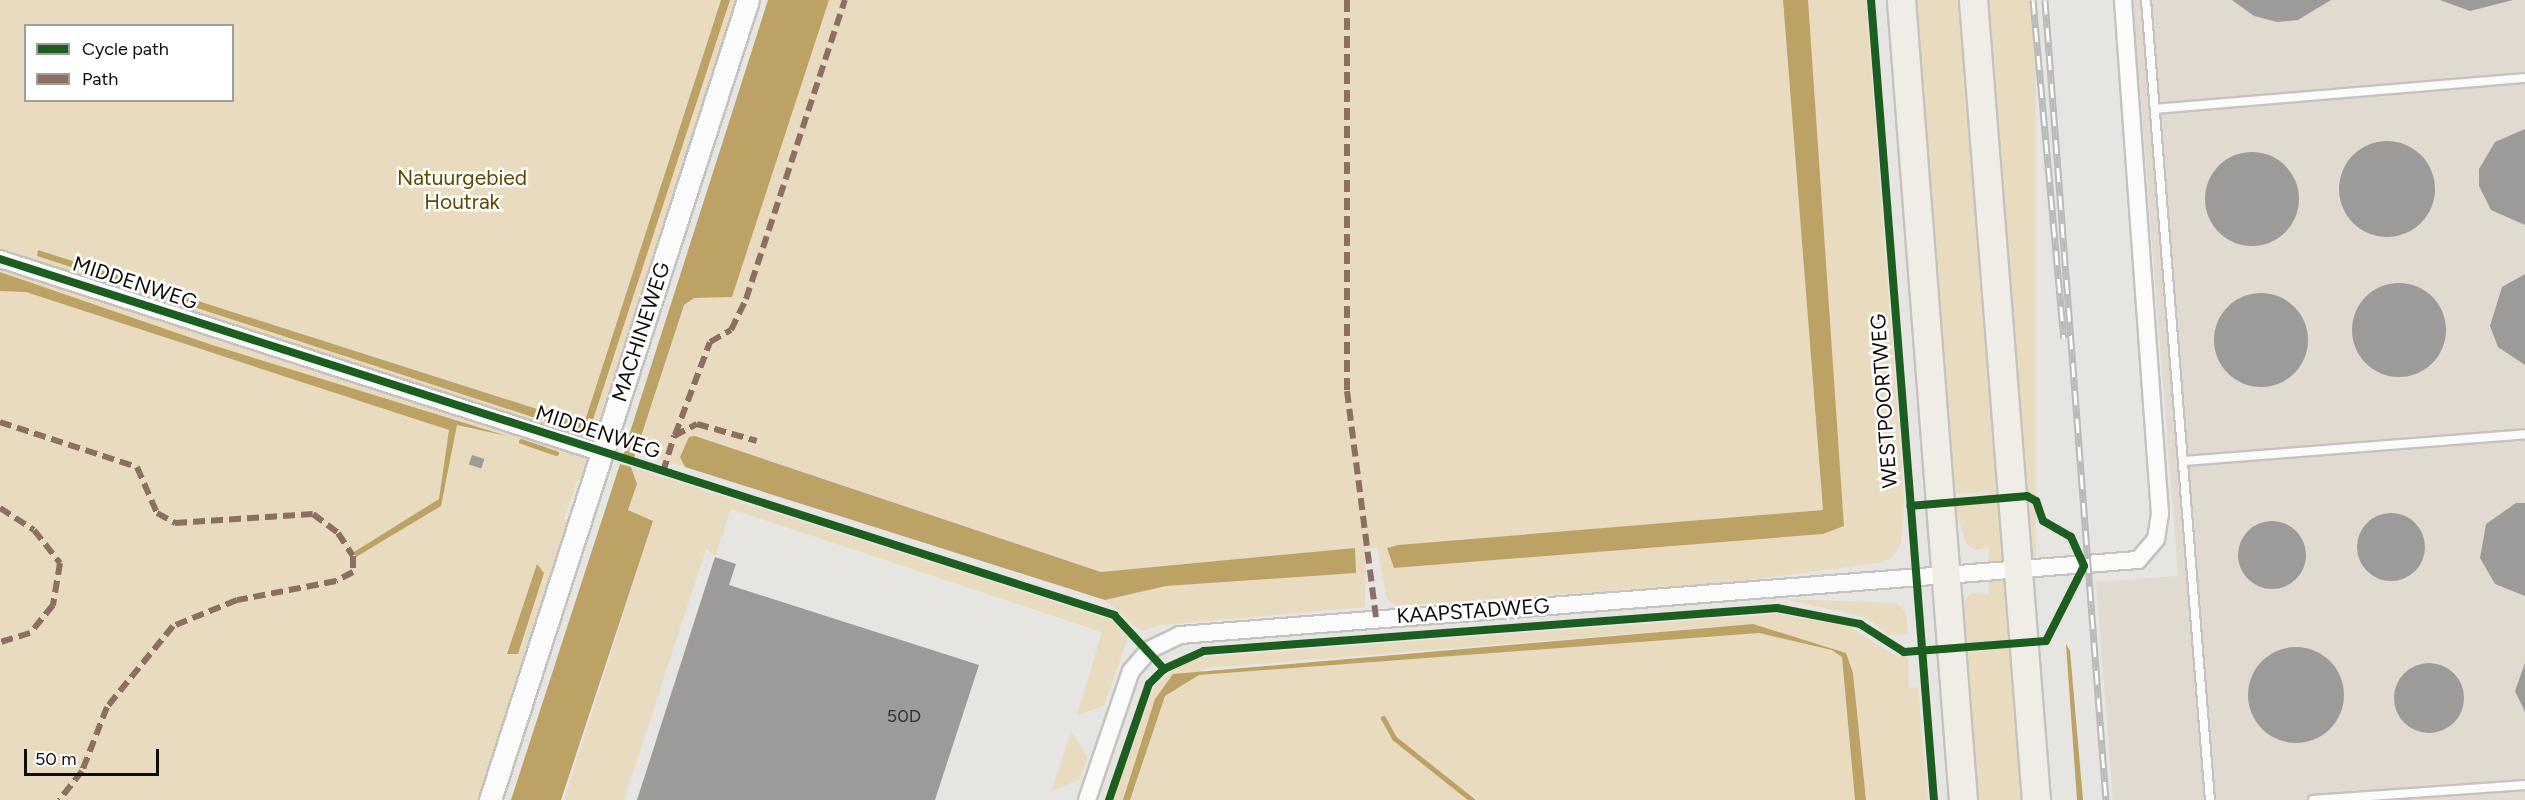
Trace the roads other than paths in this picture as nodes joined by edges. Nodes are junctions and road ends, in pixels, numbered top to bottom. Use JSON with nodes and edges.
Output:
{"nodes":[{"id":1,"x":748,"y":0,"type":"edge"},
{"id":2,"x":1901,"y":0,"type":"edge"},
{"id":3,"x":1973,"y":0,"type":"edge"},
{"id":4,"x":2122,"y":0,"type":"edge"},
{"id":5,"x":2146,"y":0,"type":"edge"},
{"id":6,"x":2525,"y":78,"type":"edge"},
{"id":7,"x":2155,"y":109,"type":"junction"},
{"id":8,"x":0,"y":259,"type":"edge"},
{"id":9,"x":2525,"y":434,"type":"edge"},
{"id":10,"x":602,"y":453,"type":"junction"},
{"id":11,"x":2185,"y":461,"type":"junction"},
{"id":12,"x":2017,"y":572,"type":"junction"},
{"id":13,"x":1944,"y":578,"type":"junction"},
{"id":14,"x":2525,"y":784,"type":"edge"},
{"id":15,"x":490,"y":800,"type":"edge"},
{"id":16,"x":1087,"y":800,"type":"edge"},
{"id":17,"x":1963,"y":800,"type":"edge"},
{"id":18,"x":2036,"y":800,"type":"edge"},
{"id":19,"x":2210,"y":800,"type":"edge"},
{"id":20,"x":2313,"y":800,"type":"edge"}],
"edges":[{"from":1,"to":10,"type":"street","name":"MACHINEWEG"},
{"from":2,"to":13,"type":"main road"},
{"from":3,"to":12,"type":"main road"},
{"from":4,"to":12,"type":"street","name":"KAAPSTADWEG"},
{"from":5,"to":7,"type":"lane"},
{"from":6,"to":7,"type":"lane"},
{"from":7,"to":11,"type":"lane"},
{"from":8,"to":10,"type":"street","name":"MIDDENWEG"},
{"from":9,"to":11,"type":"lane"},
{"from":10,"to":15,"type":"street","name":"MACHINEWEG"},
{"from":11,"to":19,"type":"lane"},
{"from":12,"to":13,"type":"street","name":"KAAPSTADWEG"},
{"from":12,"to":18,"type":"main road"},
{"from":13,"to":16,"type":"street","name":"KAAPSTADWEG"},
{"from":13,"to":17,"type":"main road"},
{"from":14,"to":20,"type":"lane"}]}
